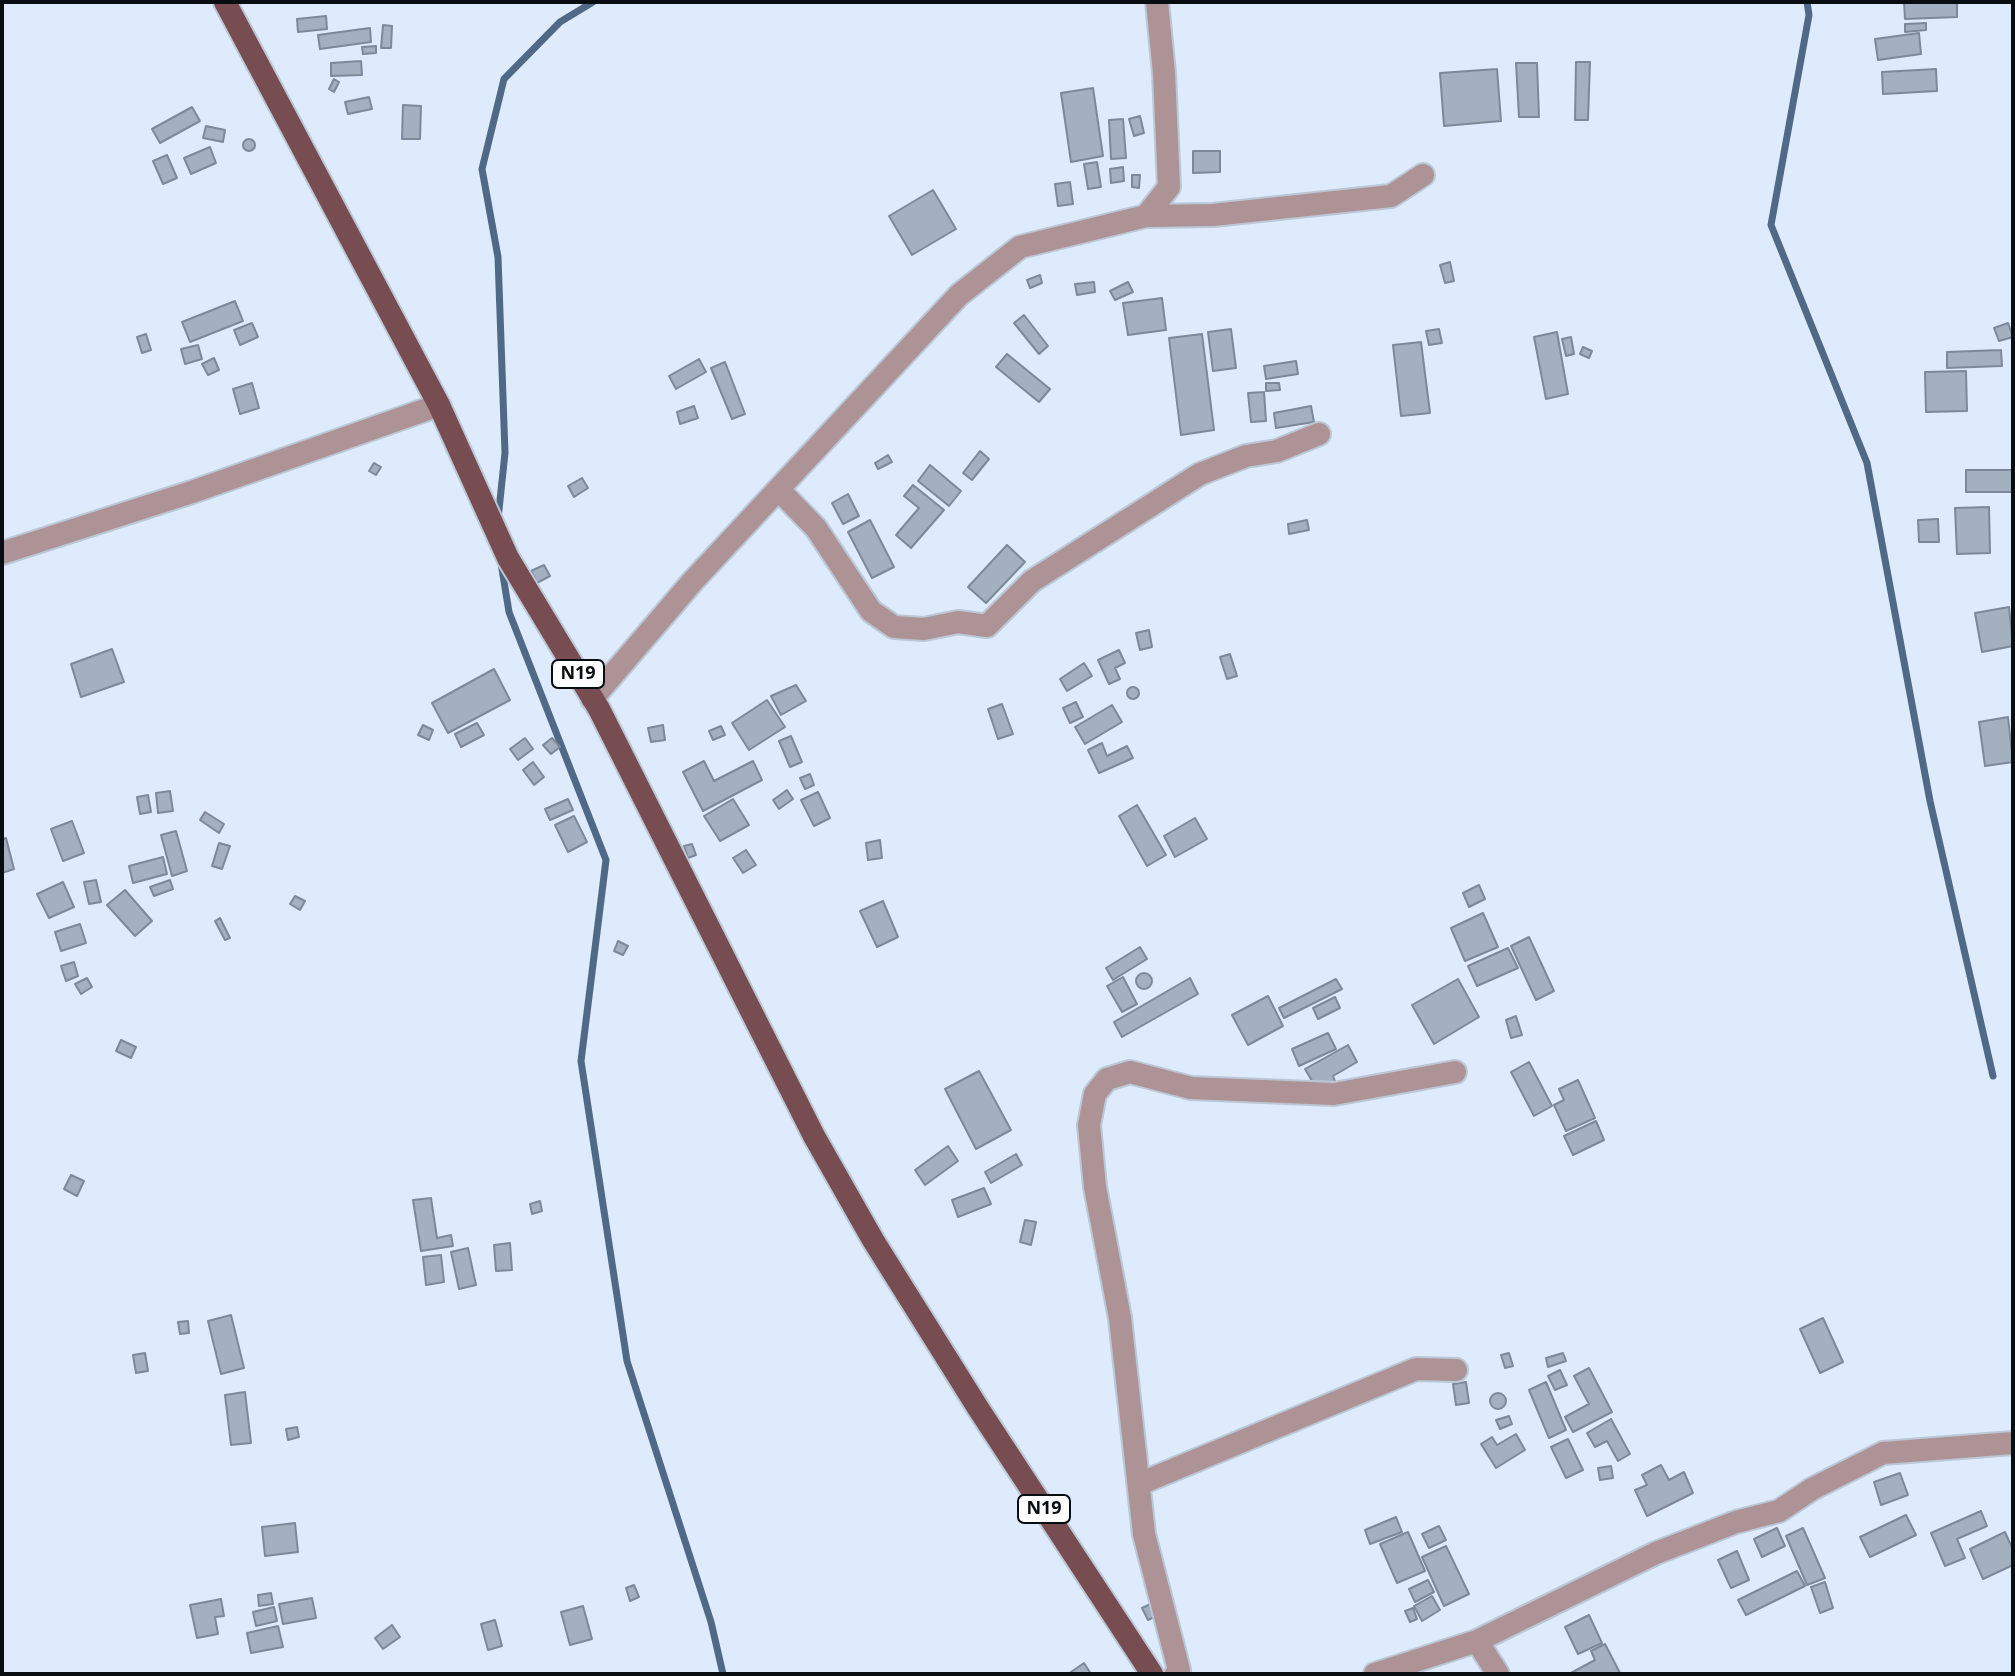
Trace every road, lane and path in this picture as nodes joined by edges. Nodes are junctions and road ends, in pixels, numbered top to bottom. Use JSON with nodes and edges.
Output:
{"nodes":[{"id":1,"x":225,"y":2,"type":"edge"},
{"id":2,"x":1157,"y":2,"type":"edge"},
{"id":3,"x":1423,"y":175,"type":"dead end"},
{"id":4,"x":1146,"y":216,"type":"junction"},
{"id":5,"x":439,"y":405,"type":"junction"},
{"id":6,"x":1319,"y":434,"type":"dead end"},
{"id":7,"x":779,"y":490,"type":"junction"},
{"id":8,"x":2,"y":553,"type":"edge"},
{"id":9,"x":592,"y":699,"type":"junction"},
{"id":10,"x":1455,"y":1072,"type":"dead end"},
{"id":11,"x":1456,"y":1370,"type":"dead end"},
{"id":12,"x":2013,"y":1443,"type":"edge"},
{"id":13,"x":1139,"y":1484,"type":"junction"},
{"id":14,"x":1477,"y":1641,"type":"junction"},
{"id":15,"x":1152,"y":1674,"type":"edge"},
{"id":16,"x":1176,"y":1674,"type":"edge"},
{"id":17,"x":1375,"y":1674,"type":"edge"},
{"id":18,"x":1498,"y":1674,"type":"edge"}],
"edges":[{"from":1,"to":5,"type":"main road","number":"N19"},
{"from":2,"to":4,"type":"street"},
{"from":3,"to":4,"type":"street"},
{"from":4,"to":7,"type":"street"},
{"from":5,"to":8,"type":"street"},
{"from":5,"to":9,"type":"main road","number":"N19"},
{"from":6,"to":7,"type":"street"},
{"from":7,"to":9,"type":"street"},
{"from":9,"to":15,"type":"main road","number":"N19"},
{"from":10,"to":13,"type":"street"},
{"from":11,"to":13,"type":"street"},
{"from":12,"to":14,"type":"street"},
{"from":13,"to":16,"type":"street"},
{"from":14,"to":17,"type":"street"},
{"from":14,"to":18,"type":"street"}]}
